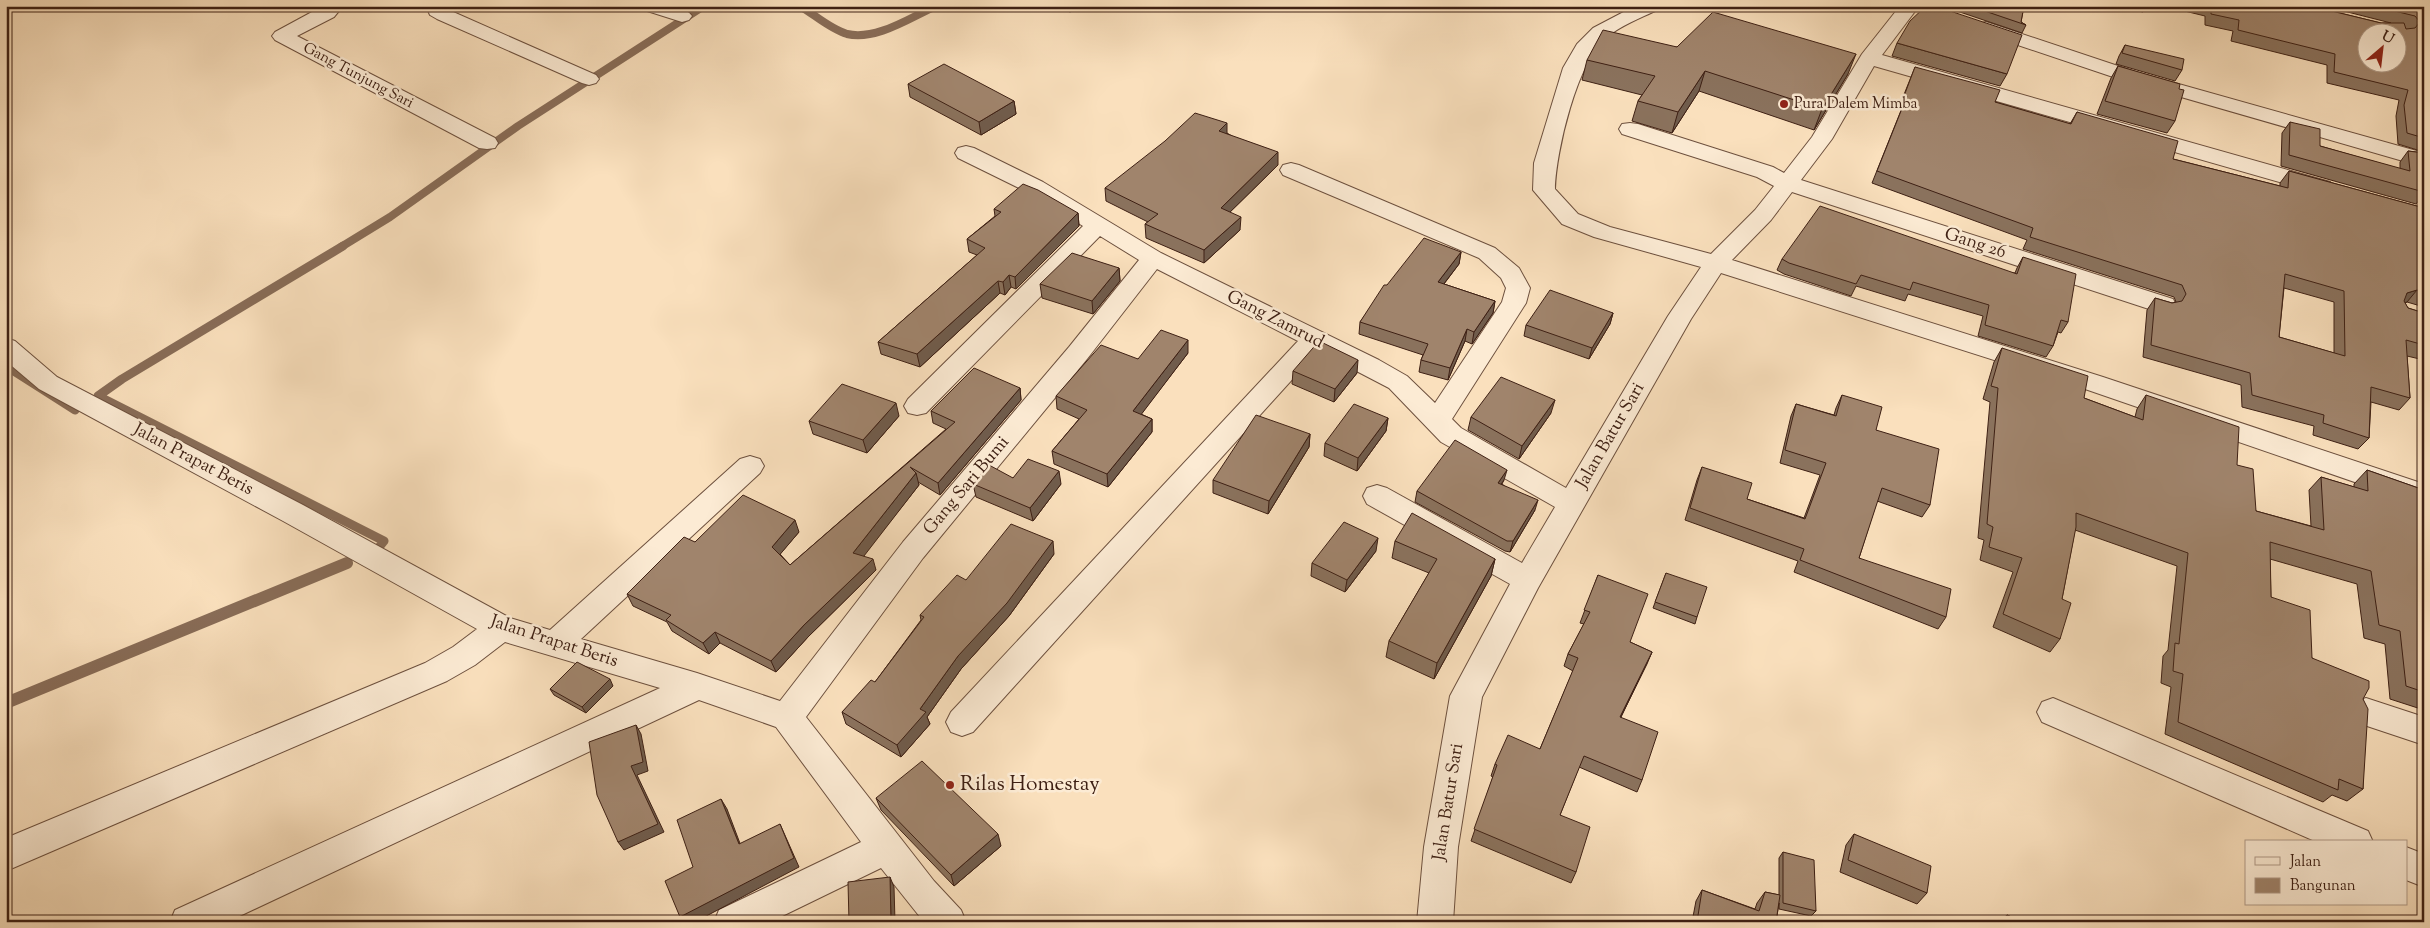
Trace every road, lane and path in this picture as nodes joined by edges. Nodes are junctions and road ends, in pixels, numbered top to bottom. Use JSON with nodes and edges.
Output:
{"nodes":[{"id":1,"x":334,"y":6,"type":"edge"},
{"id":2,"x":436,"y":6,"type":"edge"},
{"id":3,"x":651,"y":6,"type":"edge"},
{"id":4,"x":1650,"y":6,"type":"edge"},
{"id":5,"x":1919,"y":8,"type":"edge"},
{"id":6,"x":682,"y":16,"type":"dead end"},
{"id":7,"x":1969,"y":23,"type":"edge"},
{"id":8,"x":1868,"y":58,"type":"junction"},
{"id":9,"x":589,"y":80,"type":"dead end"},
{"id":10,"x":1630,"y":129,"type":"dead end"},
{"id":11,"x":487,"y":143,"type":"dead end"},
{"id":12,"x":966,"y":153,"type":"dead end"},
{"id":13,"x":2418,"y":158,"type":"edge"},
{"id":14,"x":1291,"y":170,"type":"dead end"},
{"id":15,"x":1786,"y":183,"type":"junction"},
{"id":16,"x":2340,"y":192,"type":"edge"},
{"id":17,"x":1099,"y":224,"type":"junction"},
{"id":18,"x":1153,"y":258,"type":"junction"},
{"id":19,"x":1716,"y":263,"type":"junction"},
{"id":20,"x":2164,"y":305,"type":"edge"},
{"id":21,"x":1314,"y":339,"type":"junction"},
{"id":22,"x":6,"y":346,"type":"edge"},
{"id":23,"x":918,"y":406,"type":"dead end"},
{"id":24,"x":1436,"y":422,"type":"junction"},
{"id":25,"x":750,"y":466,"type":"dead end"},
{"id":26,"x":2424,"y":495,"type":"edge"},
{"id":27,"x":1377,"y":496,"type":"dead end"},
{"id":28,"x":1572,"y":504,"type":"junction"},
{"id":29,"x":1527,"y":580,"type":"junction"},
{"id":30,"x":501,"y":628,"type":"junction"},
{"id":31,"x":554,"y":645,"type":"junction"},
{"id":32,"x":696,"y":686,"type":"junction"},
{"id":33,"x":2053,"y":712,"type":"dead end"},
{"id":34,"x":2366,"y":712,"type":"edge"},
{"id":35,"x":787,"y":717,"type":"junction"},
{"id":36,"x":962,"y":722,"type":"dead end"},
{"id":37,"x":2424,"y":731,"type":"edge"},
{"id":38,"x":2351,"y":840,"type":"edge"},
{"id":39,"x":887,"y":847,"type":"junction"},
{"id":40,"x":6,"y":855,"type":"edge"},
{"id":41,"x":2408,"y":865,"type":"edge"},
{"id":42,"x":2424,"y":871,"type":"edge"},
{"id":43,"x":188,"y":922,"type":"edge"},
{"id":44,"x":732,"y":922,"type":"edge"},
{"id":45,"x":948,"y":922,"type":"edge"},
{"id":46,"x":1435,"y":922,"type":"edge"}],
"edges":[{"from":1,"to":11,"type":"street","name":"Gang Tunjung Sari"},
{"from":2,"to":9,"type":"street"},
{"from":3,"to":6,"type":"street"},
{"from":4,"to":19,"type":"street"},
{"from":5,"to":8,"type":"street","name":"Jalan Batur Sari"},
{"from":7,"to":13,"type":"street"},
{"from":8,"to":15,"type":"street","name":"Jalan Batur Sari"},
{"from":8,"to":16,"type":"street"},
{"from":10,"to":15,"type":"street","name":"Gang 26"},
{"from":12,"to":17,"type":"street","name":"Gang Zamrud"},
{"from":14,"to":24,"type":"street"},
{"from":15,"to":19,"type":"street","name":"Jalan Batur Sari"},
{"from":15,"to":20,"type":"street","name":"Gang 26"},
{"from":17,"to":18,"type":"street","name":"Gang Zamrud"},
{"from":17,"to":23,"type":"street"},
{"from":18,"to":21,"type":"street","name":"Gang Zamrud"},
{"from":18,"to":35,"type":"street","name":"Gang Sari Bumi"},
{"from":19,"to":26,"type":"street"},
{"from":19,"to":28,"type":"street","name":"Jalan Batur Sari"},
{"from":21,"to":24,"type":"street","name":"Gang Zamrud"},
{"from":21,"to":36,"type":"street"},
{"from":22,"to":30,"type":"street","name":"Jalan Prapat Beris"},
{"from":24,"to":28,"type":"street","name":"Gang Zamrud"},
{"from":25,"to":31,"type":"street"},
{"from":27,"to":29,"type":"street"},
{"from":28,"to":29,"type":"street","name":"Jalan Batur Sari"},
{"from":29,"to":46,"type":"street","name":"Jalan Batur Sari"},
{"from":30,"to":31,"type":"street","name":"Jalan Prapat Beris"},
{"from":30,"to":40,"type":"street"},
{"from":31,"to":32,"type":"street","name":"Jalan Prapat Beris"},
{"from":32,"to":35,"type":"street","name":"Jalan Prapat Beris"},
{"from":32,"to":43,"type":"street"},
{"from":33,"to":38,"type":"street"},
{"from":34,"to":37,"type":"street"},
{"from":35,"to":39,"type":"street"},
{"from":39,"to":44,"type":"street"},
{"from":39,"to":45,"type":"street"},
{"from":41,"to":42,"type":"street"}]}
